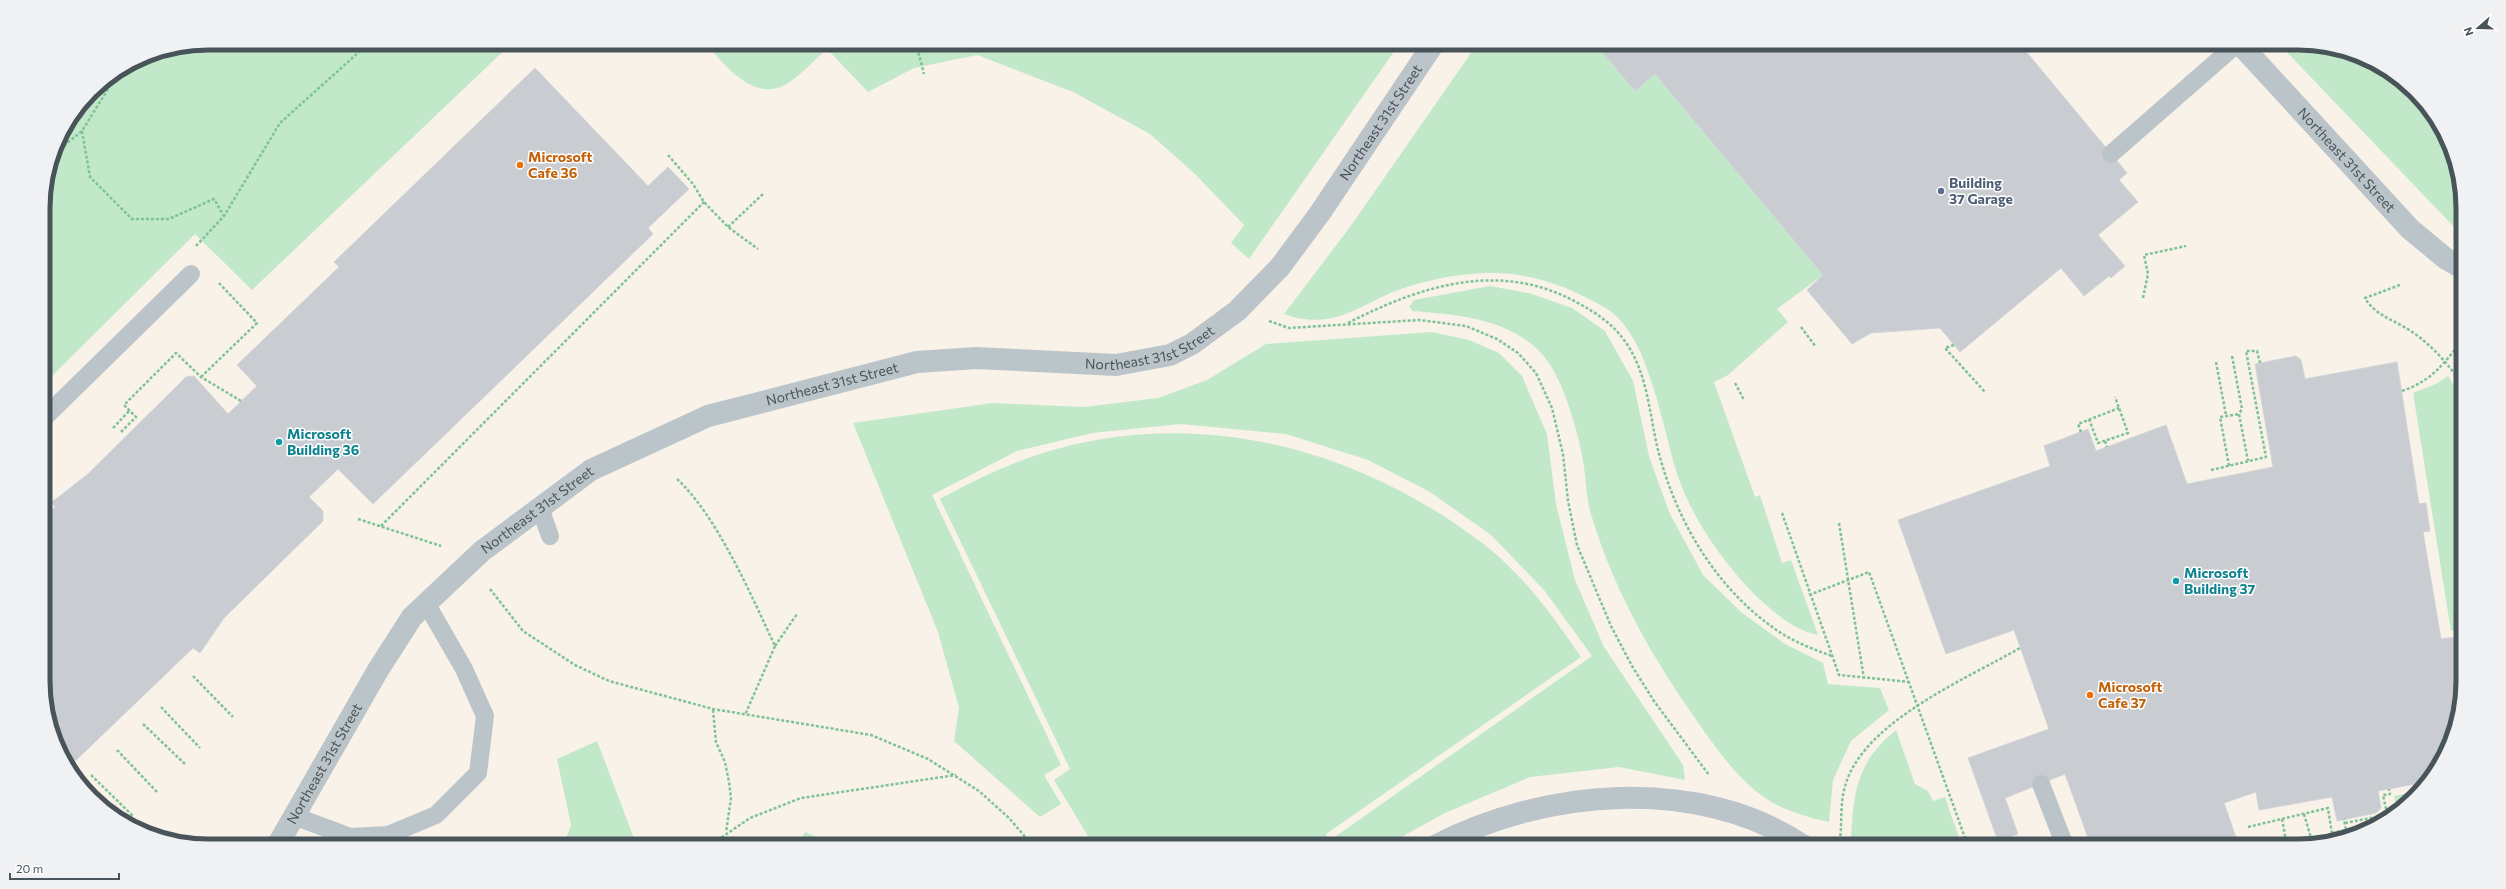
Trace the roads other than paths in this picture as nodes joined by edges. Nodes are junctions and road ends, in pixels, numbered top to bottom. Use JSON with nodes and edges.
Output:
{"nodes":[{"id":1,"x":1429,"y":50,"type":"edge"},
{"id":2,"x":2230,"y":50,"type":"edge"},
{"id":3,"x":2244,"y":50,"type":"edge"},
{"id":4,"x":2111,"y":154,"type":"dead end"},
{"id":5,"x":2456,"y":264,"type":"edge"},
{"id":6,"x":192,"y":274,"type":"dead end"},
{"id":7,"x":50,"y":412,"type":"edge"},
{"id":8,"x":540,"y":508,"type":"junction"},
{"id":9,"x":550,"y":536,"type":"dead end"},
{"id":10,"x":426,"y":604,"type":"junction"},
{"id":11,"x":2041,"y":784,"type":"dead end"},
{"id":12,"x":294,"y":816,"type":"junction"},
{"id":13,"x":281,"y":839,"type":"edge"},
{"id":14,"x":1451,"y":839,"type":"edge"},
{"id":15,"x":1791,"y":839,"type":"edge"},
{"id":16,"x":2062,"y":839,"type":"edge"}],
"edges":[{"from":1,"to":8,"type":"street","name":"Northeast 31st Street"},
{"from":2,"to":4,"type":"lane"},
{"from":3,"to":5,"type":"street","name":"Northeast 31st Street"},
{"from":6,"to":7,"type":"lane"},
{"from":8,"to":9,"type":"lane"},
{"from":8,"to":10,"type":"street","name":"Northeast 31st Street"},
{"from":10,"to":12,"type":"street","name":"Northeast 31st Street"},
{"from":10,"to":12,"type":"lane"},
{"from":11,"to":16,"type":"lane"},
{"from":12,"to":13,"type":"street","name":"Northeast 31st Street"},
{"from":14,"to":15,"type":"street"}]}
